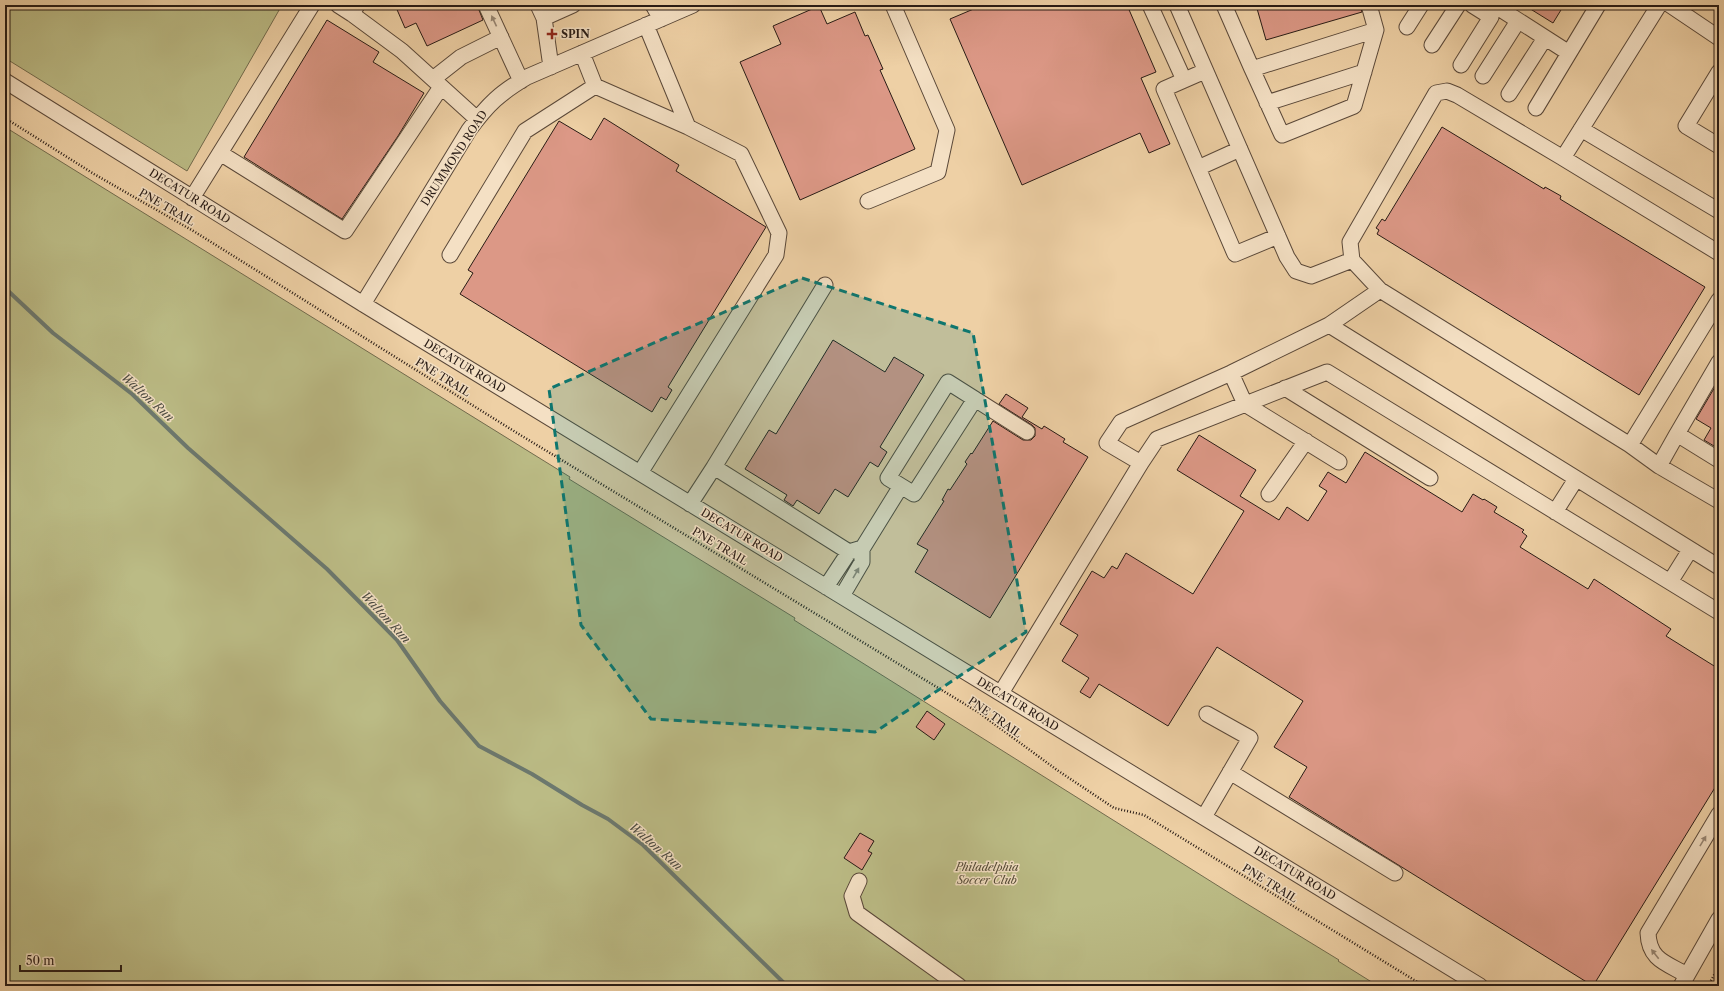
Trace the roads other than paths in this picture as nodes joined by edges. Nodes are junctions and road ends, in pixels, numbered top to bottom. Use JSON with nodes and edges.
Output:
{"nodes":[{"id":1,"x":312,"y":5,"type":"edge"},
{"id":2,"x":338,"y":5,"type":"edge"},
{"id":3,"x":486,"y":5,"type":"edge"},
{"id":4,"x":573,"y":5,"type":"edge"},
{"id":5,"x":653,"y":5,"type":"edge"},
{"id":6,"x":693,"y":5,"type":"edge"},
{"id":7,"x":893,"y":5,"type":"edge"},
{"id":8,"x":1150,"y":5,"type":"edge"},
{"id":9,"x":1177,"y":5,"type":"edge"},
{"id":10,"x":1224,"y":5,"type":"edge"},
{"id":11,"x":1368,"y":5,"type":"edge"},
{"id":12,"x":1421,"y":5,"type":"edge"},
{"id":13,"x":1458,"y":5,"type":"edge"},
{"id":14,"x":1472,"y":5,"type":"edge"},
{"id":15,"x":1494,"y":5,"type":"edge"},
{"id":16,"x":1598,"y":5,"type":"edge"},
{"id":17,"x":1658,"y":5,"type":"edge"},
{"id":18,"x":1670,"y":5,"type":"edge"},
{"id":19,"x":354,"y":10,"type":"edge"},
{"id":20,"x":541,"y":11,"type":"edge"},
{"id":21,"x":661,"y":19,"type":"junction"},
{"id":22,"x":1518,"y":21,"type":"junction"},
{"id":23,"x":646,"y":25,"type":"junction"},
{"id":24,"x":1408,"y":27,"type":"dead end"},
{"id":25,"x":1376,"y":30,"type":"junction"},
{"id":26,"x":501,"y":37,"type":"junction"},
{"id":27,"x":1545,"y":38,"type":"junction"},
{"id":28,"x":1719,"y":38,"type":"edge"},
{"id":29,"x":1432,"y":46,"type":"dead end"},
{"id":30,"x":1569,"y":53,"type":"junction"},
{"id":31,"x":582,"y":54,"type":"junction"},
{"id":32,"x":1461,"y":65,"type":"dead end"},
{"id":33,"x":551,"y":67,"type":"junction"},
{"id":34,"x":1252,"y":69,"type":"junction"},
{"id":35,"x":1205,"y":70,"type":"junction"},
{"id":36,"x":1364,"y":72,"type":"junction"},
{"id":37,"x":1719,"y":72,"type":"edge"},
{"id":38,"x":1483,"y":76,"type":"dead end"},
{"id":39,"x":1184,"y":80,"type":"junction"},
{"id":40,"x":5,"y":81,"type":"edge"},
{"id":41,"x":522,"y":81,"type":"junction"},
{"id":42,"x":437,"y":83,"type":"junction"},
{"id":43,"x":595,"y":86,"type":"junction"},
{"id":44,"x":1509,"y":94,"type":"dead end"},
{"id":45,"x":1267,"y":103,"type":"junction"},
{"id":46,"x":1536,"y":108,"type":"dead end"},
{"id":47,"x":477,"y":119,"type":"junction"},
{"id":48,"x":688,"y":127,"type":"junction"},
{"id":49,"x":1581,"y":129,"type":"junction"},
{"id":50,"x":1719,"y":146,"type":"edge"},
{"id":51,"x":1240,"y":149,"type":"junction"},
{"id":52,"x":220,"y":153,"type":"junction"},
{"id":53,"x":1563,"y":158,"type":"junction"},
{"id":54,"x":1198,"y":168,"type":"junction"},
{"id":55,"x":192,"y":198,"type":"junction"},
{"id":56,"x":868,"y":200,"type":"dead end"},
{"id":57,"x":1719,"y":212,"type":"edge"},
{"id":58,"x":1278,"y":236,"type":"junction"},
{"id":59,"x":1719,"y":253,"type":"edge"},
{"id":60,"x":450,"y":255,"type":"dead end"},
{"id":61,"x":1352,"y":260,"type":"junction"},
{"id":62,"x":825,"y":285,"type":"dead end"},
{"id":63,"x":1380,"y":290,"type":"junction"},
{"id":64,"x":1719,"y":300,"type":"edge"},
{"id":65,"x":363,"y":304,"type":"junction"},
{"id":66,"x":1329,"y":325,"type":"junction"},
{"id":67,"x":1719,"y":362,"type":"edge"},
{"id":68,"x":1231,"y":373,"type":"junction"},
{"id":69,"x":1285,"y":388,"type":"junction"},
{"id":70,"x":975,"y":399,"type":"junction"},
{"id":71,"x":1245,"y":404,"type":"junction"},
{"id":72,"x":1027,"y":432,"type":"dead end"},
{"id":73,"x":1677,"y":434,"type":"junction"},
{"id":74,"x":1306,"y":441,"type":"junction"},
{"id":75,"x":1630,"y":445,"type":"junction"},
{"id":76,"x":1719,"y":460,"type":"edge"},
{"id":77,"x":1339,"y":462,"type":"dead end"},
{"id":78,"x":1141,"y":463,"type":"junction"},
{"id":79,"x":1659,"y":466,"type":"junction"},
{"id":80,"x":714,"y":467,"type":"junction"},
{"id":81,"x":640,"y":473,"type":"junction"},
{"id":82,"x":1430,"y":478,"type":"dead end"},
{"id":83,"x":1576,"y":479,"type":"junction"},
{"id":84,"x":901,"y":486,"type":"junction"},
{"id":85,"x":1269,"y":494,"type":"dead end"},
{"id":86,"x":1719,"y":501,"type":"edge"},
{"id":87,"x":690,"y":504,"type":"junction"},
{"id":88,"x":1555,"y":512,"type":"junction"},
{"id":89,"x":855,"y":550,"type":"junction"},
{"id":90,"x":1690,"y":550,"type":"junction"},
{"id":91,"x":1719,"y":567,"type":"edge"},
{"id":92,"x":1670,"y":582,"type":"junction"},
{"id":93,"x":826,"y":586,"type":"junction"},
{"id":94,"x":842,"y":596,"type":"junction"},
{"id":95,"x":1719,"y":612,"type":"edge"},
{"id":96,"x":1001,"y":693,"type":"junction"},
{"id":97,"x":1207,"y":714,"type":"dead end"},
{"id":98,"x":1230,"y":772,"type":"junction"},
{"id":99,"x":1719,"y":814,"type":"edge"},
{"id":100,"x":1204,"y":818,"type":"junction"},
{"id":101,"x":1395,"y":873,"type":"dead end"},
{"id":102,"x":859,"y":881,"type":"dead end"},
{"id":103,"x":1719,"y":919,"type":"edge"},
{"id":104,"x":1684,"y":980,"type":"edge"},
{"id":105,"x":959,"y":986,"type":"edge"},
{"id":106,"x":1480,"y":986,"type":"edge"}],
"edges":[{"from":1,"to":52,"type":"street"},
{"from":2,"to":19,"type":"street"},
{"from":26,"to":3,"type":"street","one_way":true},
{"from":4,"to":20,"type":"street"},
{"from":5,"to":21,"type":"street"},
{"from":6,"to":21,"type":"street","name":"DRUMMOND ROAD"},
{"from":7,"to":56,"type":"street"},
{"from":8,"to":39,"type":"street"},
{"from":9,"to":35,"type":"street"},
{"from":10,"to":34,"type":"street"},
{"from":11,"to":25,"type":"street"},
{"from":12,"to":24,"type":"street"},
{"from":13,"to":29,"type":"street"},
{"from":14,"to":32,"type":"street"},
{"from":15,"to":22,"type":"street"},
{"from":16,"to":30,"type":"street"},
{"from":17,"to":49,"type":"street"},
{"from":18,"to":28,"type":"street"},
{"from":19,"to":42,"type":"street"},
{"from":20,"to":33,"type":"street"},
{"from":21,"to":23,"type":"street","name":"DRUMMOND ROAD"},
{"from":22,"to":27,"type":"street"},
{"from":22,"to":38,"type":"street"},
{"from":23,"to":31,"type":"street","name":"DRUMMOND ROAD"},
{"from":23,"to":48,"type":"street"},
{"from":25,"to":34,"type":"street"},
{"from":25,"to":36,"type":"street"},
{"from":26,"to":41,"type":"street"},
{"from":26,"to":42,"type":"street"},
{"from":27,"to":30,"type":"street"},
{"from":27,"to":44,"type":"street"},
{"from":30,"to":46,"type":"street"},
{"from":31,"to":33,"type":"street","name":"DRUMMOND ROAD"},
{"from":31,"to":43,"type":"street"},
{"from":33,"to":41,"type":"street","name":"DRUMMOND ROAD"},
{"from":34,"to":45,"type":"street"},
{"from":35,"to":39,"type":"street"},
{"from":35,"to":51,"type":"street"},
{"from":36,"to":45,"type":"street"},
{"from":36,"to":45,"type":"street"},
{"from":37,"to":50,"type":"street"},
{"from":39,"to":54,"type":"street"},
{"from":40,"to":55,"type":"street","name":"DECATUR ROAD"},
{"from":41,"to":47,"type":"street","name":"DRUMMOND ROAD"},
{"from":42,"to":47,"type":"street"},
{"from":42,"to":52,"type":"street"},
{"from":43,"to":48,"type":"street"},
{"from":43,"to":60,"type":"street"},
{"from":47,"to":65,"type":"street","name":"DRUMMOND ROAD"},
{"from":48,"to":81,"type":"street"},
{"from":49,"to":53,"type":"street"},
{"from":49,"to":57,"type":"street"},
{"from":51,"to":54,"type":"street"},
{"from":51,"to":58,"type":"street"},
{"from":52,"to":55,"type":"street"},
{"from":53,"to":59,"type":"street"},
{"from":53,"to":61,"type":"street"},
{"from":54,"to":58,"type":"street"},
{"from":55,"to":65,"type":"street","name":"DECATUR ROAD"},
{"from":58,"to":61,"type":"street"},
{"from":61,"to":63,"type":"street"},
{"from":62,"to":80,"type":"street"},
{"from":63,"to":66,"type":"street"},
{"from":63,"to":75,"type":"street"},
{"from":64,"to":75,"type":"street"},
{"from":65,"to":81,"type":"street","name":"DECATUR ROAD"},
{"from":66,"to":68,"type":"street"},
{"from":66,"to":83,"type":"street"},
{"from":67,"to":73,"type":"street"},
{"from":68,"to":71,"type":"street"},
{"from":68,"to":78,"type":"street"},
{"from":69,"to":71,"type":"street"},
{"from":69,"to":82,"type":"street"},
{"from":69,"to":88,"type":"street"},
{"from":70,"to":72,"type":"street"},
{"from":70,"to":84,"type":"street"},
{"from":70,"to":84,"type":"street"},
{"from":71,"to":74,"type":"street"},
{"from":71,"to":78,"type":"street"},
{"from":73,"to":76,"type":"street"},
{"from":73,"to":79,"type":"street"},
{"from":74,"to":77,"type":"street"},
{"from":74,"to":85,"type":"street"},
{"from":75,"to":79,"type":"street"},
{"from":78,"to":96,"type":"street"},
{"from":79,"to":86,"type":"street"},
{"from":80,"to":87,"type":"street"},
{"from":80,"to":89,"type":"street"},
{"from":81,"to":87,"type":"street","name":"DECATUR ROAD"},
{"from":83,"to":88,"type":"street"},
{"from":83,"to":90,"type":"street"},
{"from":84,"to":89,"type":"street"},
{"from":87,"to":93,"type":"street","name":"DECATUR ROAD"},
{"from":88,"to":92,"type":"street"},
{"from":89,"to":93,"type":"street"},
{"from":94,"to":89,"type":"street","one_way":true},
{"from":90,"to":91,"type":"street"},
{"from":90,"to":92,"type":"street"},
{"from":92,"to":95,"type":"street"},
{"from":93,"to":94,"type":"street","name":"DECATUR ROAD"},
{"from":94,"to":96,"type":"street","name":"DECATUR ROAD"},
{"from":96,"to":100,"type":"street","name":"DECATUR ROAD"},
{"from":97,"to":98,"type":"street"},
{"from":98,"to":100,"type":"street"},
{"from":98,"to":101,"type":"street"},
{"from":104,"to":99,"type":"street","one_way":true},
{"from":100,"to":106,"type":"street","name":"DECATUR ROAD"},
{"from":102,"to":105,"type":"street"},
{"from":103,"to":104,"type":"street"}]}
